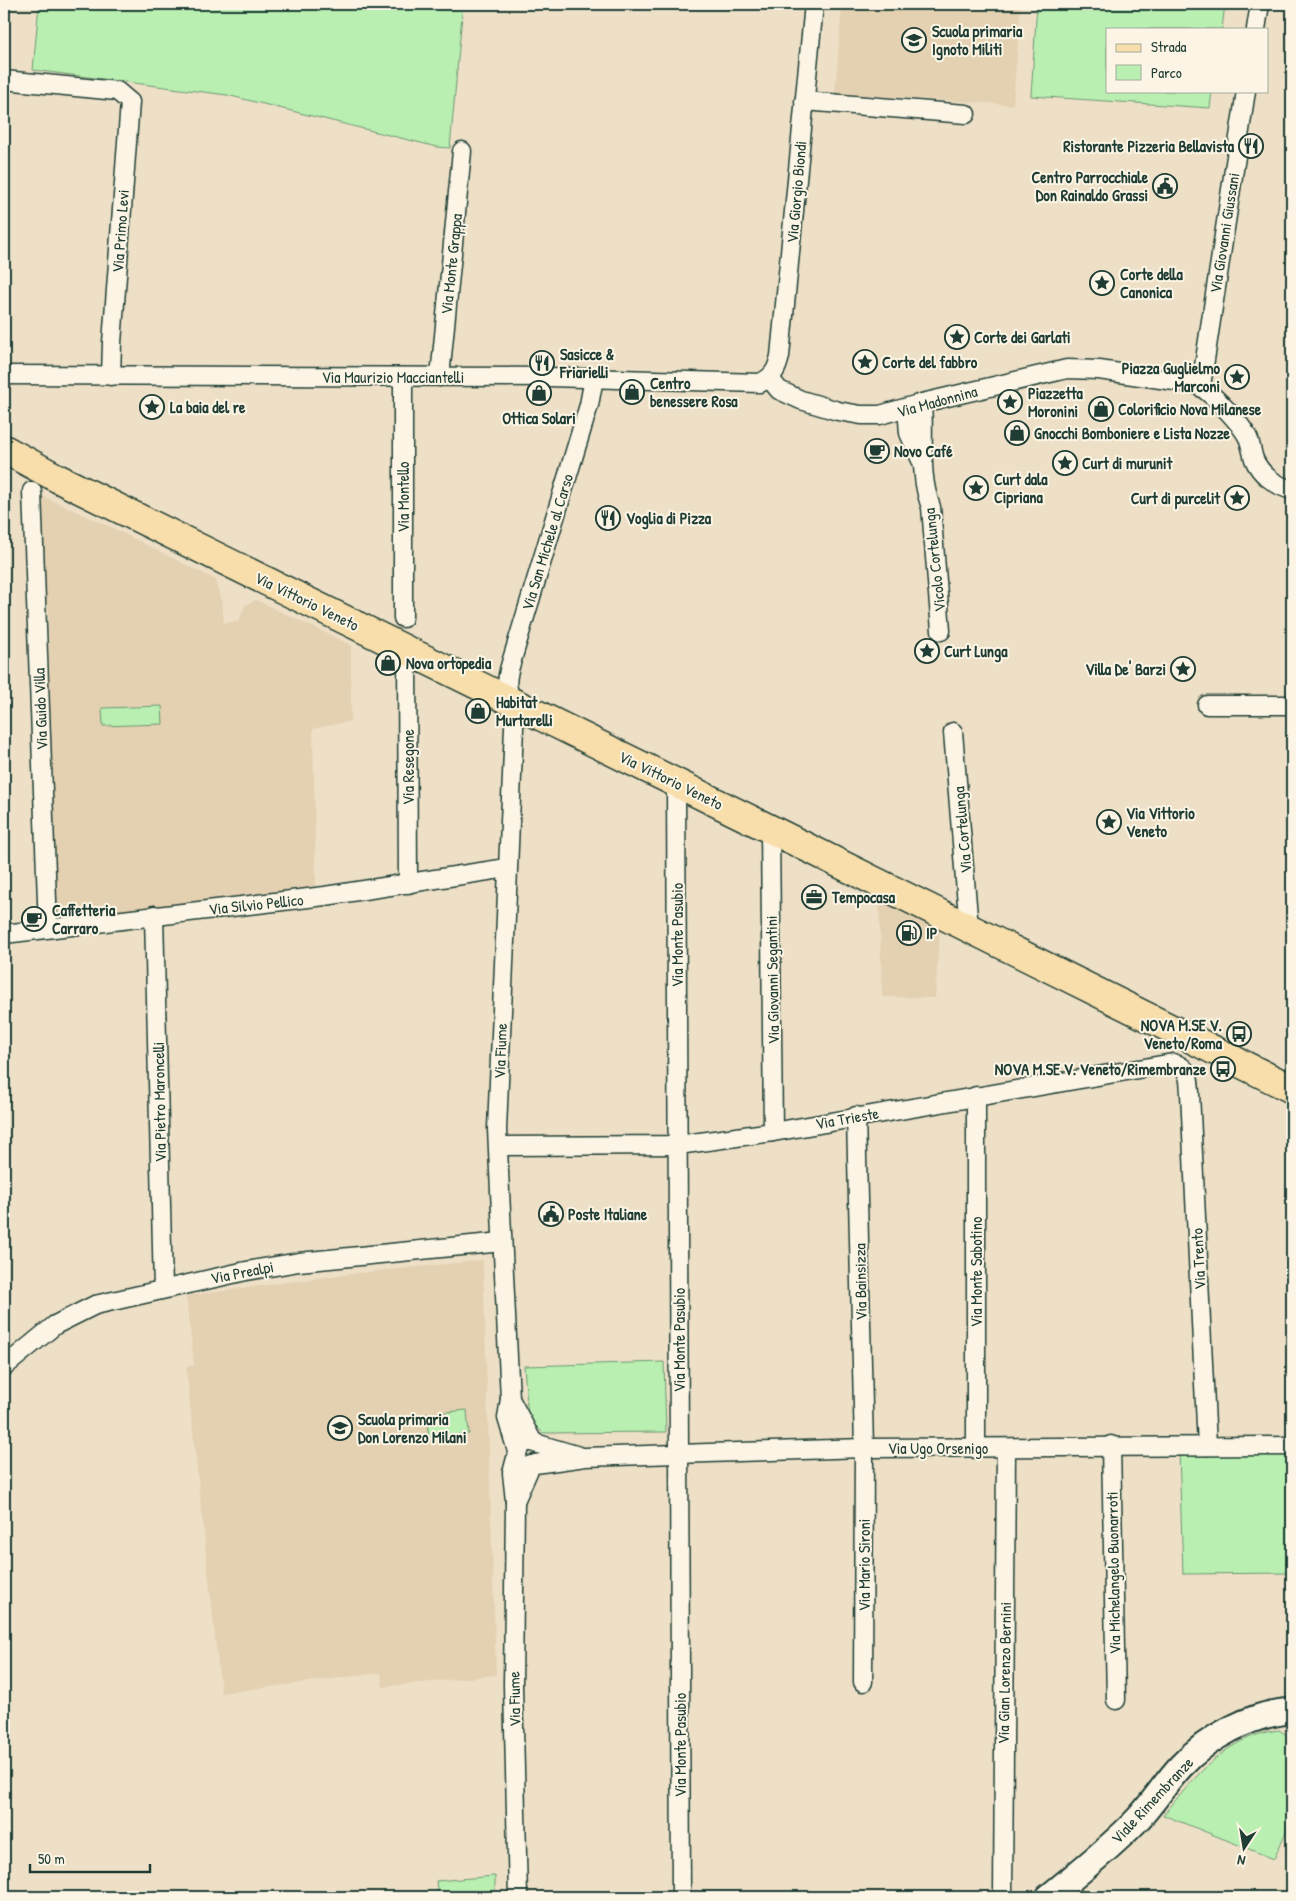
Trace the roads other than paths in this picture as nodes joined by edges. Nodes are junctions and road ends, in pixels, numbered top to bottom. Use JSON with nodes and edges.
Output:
{"nodes":[{"id":1,"x":814,"y":4,"type":"edge"},
{"id":2,"x":1260,"y":4,"type":"edge"},
{"id":3,"x":1256,"y":28,"type":"edge"},
{"id":4,"x":4,"y":80,"type":"edge"},
{"id":5,"x":1246,"y":92,"type":"edge"},
{"id":6,"x":804,"y":101,"type":"junction"},
{"id":7,"x":966,"y":114,"type":"dead end"},
{"id":8,"x":462,"y":151,"type":"dead end"},
{"id":9,"x":8,"y":376,"type":"edge"},
{"id":10,"x":111,"y":376,"type":"junction"},
{"id":11,"x":403,"y":377,"type":"junction"},
{"id":12,"x":440,"y":377,"type":"junction"},
{"id":13,"x":594,"y":378,"type":"junction"},
{"id":14,"x":770,"y":379,"type":"junction"},
{"id":15,"x":1201,"y":380,"type":"junction"},
{"id":16,"x":915,"y":406,"type":"junction"},
{"id":17,"x":4,"y":448,"type":"edge"},
{"id":18,"x":4,"y":456,"type":"edge"},
{"id":19,"x":40,"y":482,"type":"junction"},
{"id":20,"x":1292,"y":490,"type":"edge"},
{"id":21,"x":404,"y":618,"type":"dead end"},
{"id":22,"x":941,"y":631,"type":"dead end"},
{"id":23,"x":407,"y":650,"type":"junction"},
{"id":24,"x":515,"y":704,"type":"junction"},
{"id":25,"x":1207,"y":705,"type":"dead end"},
{"id":26,"x":1292,"y":705,"type":"edge"},
{"id":27,"x":953,"y":732,"type":"dead end"},
{"id":28,"x":676,"y":783,"type":"junction"},
{"id":29,"x":770,"y":829,"type":"junction"},
{"id":30,"x":507,"y":868,"type":"junction"},
{"id":31,"x":408,"y":884,"type":"junction"},
{"id":32,"x":154,"y":915,"type":"junction"},
{"id":33,"x":48,"y":928,"type":"junction"},
{"id":34,"x":968,"y":929,"type":"junction"},
{"id":35,"x":4,"y":934,"type":"edge"},
{"id":36,"x":1188,"y":1073,"type":"joint"},
{"id":37,"x":1292,"y":1089,"type":"edge"},
{"id":38,"x":976,"y":1096,"type":"junction"},
{"id":39,"x":856,"y":1116,"type":"junction"},
{"id":40,"x":773,"y":1132,"type":"junction"},
{"id":41,"x":678,"y":1145,"type":"junction"},
{"id":42,"x":499,"y":1146,"type":"junction"},
{"id":43,"x":502,"y":1242,"type":"junction"},
{"id":44,"x":163,"y":1289,"type":"junction"},
{"id":45,"x":4,"y":1367,"type":"edge"},
{"id":46,"x":510,"y":1399,"type":"junction"},
{"id":47,"x":534,"y":1442,"type":"junction"},
{"id":48,"x":1111,"y":1445,"type":"junction"},
{"id":49,"x":1207,"y":1446,"type":"junction"},
{"id":50,"x":1292,"y":1446,"type":"edge"},
{"id":51,"x":864,"y":1448,"type":"junction"},
{"id":52,"x":1006,"y":1448,"type":"junction"},
{"id":53,"x":976,"y":1449,"type":"junction"},
{"id":54,"x":680,"y":1454,"type":"junction"},
{"id":55,"x":585,"y":1457,"type":"junction"},
{"id":56,"x":525,"y":1459,"type":"junction"},
{"id":57,"x":863,"y":1682,"type":"dead end"},
{"id":58,"x":1116,"y":1700,"type":"dead end"},
{"id":59,"x":1292,"y":1711,"type":"edge"},
{"id":60,"x":518,"y":1897,"type":"edge"},
{"id":61,"x":681,"y":1897,"type":"edge"},
{"id":62,"x":1003,"y":1897,"type":"edge"},
{"id":63,"x":1049,"y":1897,"type":"edge"}],
"edges":[{"from":1,"to":6,"type":"street","name":"Via Giorgio Biondi"},
{"from":2,"to":3,"type":"street"},
{"from":4,"to":10,"type":"street","name":"Via Primo Levi"},
{"from":5,"to":15,"type":"street","name":"Via Giovanni Giussani"},
{"from":6,"to":7,"type":"street"},
{"from":6,"to":14,"type":"street","name":"Via Giorgio Biondi"},
{"from":8,"to":12,"type":"street","name":"Via Monte Grappa"},
{"from":9,"to":10,"type":"street","name":"Via Maurizio Macciantelli"},
{"from":10,"to":11,"type":"street","name":"Via Maurizio Macciantelli"},
{"from":11,"to":12,"type":"street","name":"Via Maurizio Macciantelli"},
{"from":11,"to":21,"type":"street","name":"Via Montello"},
{"from":12,"to":13,"type":"street","name":"Via Maurizio Macciantelli"},
{"from":13,"to":14,"type":"street","name":"Via Maurizio Macciantelli"},
{"from":13,"to":24,"type":"street","name":"Via San Michele al Carso"},
{"from":14,"to":16,"type":"street","name":"Via Madonnina"},
{"from":15,"to":16,"type":"street","name":"Via Madonnina"},
{"from":15,"to":20,"type":"street"},
{"from":16,"to":22,"type":"street","name":"Vicolo Cortelunga"},
{"from":17,"to":19,"type":"main road","name":"Via Vittorio Veneto"},
{"from":18,"to":19,"type":"main road","name":"Via Vittorio Veneto"},
{"from":19,"to":23,"type":"main road","name":"Via Vittorio Veneto"},
{"from":19,"to":33,"type":"street","name":"Via Guido Villa"},
{"from":23,"to":24,"type":"main road","name":"Via Vittorio Veneto"},
{"from":23,"to":31,"type":"street","name":"Via Resegone"},
{"from":24,"to":28,"type":"main road","name":"Via Vittorio Veneto"},
{"from":24,"to":30,"type":"street","name":"Via Fiume"},
{"from":25,"to":26,"type":"street"},
{"from":27,"to":34,"type":"street","name":"Via Cortelunga"},
{"from":28,"to":29,"type":"main road","name":"Via Vittorio Veneto"},
{"from":28,"to":41,"type":"street","name":"Via Monte Pasubio"},
{"from":29,"to":34,"type":"main road","name":"Via Vittorio Veneto"},
{"from":29,"to":40,"type":"street","name":"Via Giovanni Segantini"},
{"from":30,"to":31,"type":"street","name":"Via Silvio Pellico"},
{"from":30,"to":42,"type":"street","name":"Via Fiume"},
{"from":31,"to":32,"type":"street","name":"Via Silvio Pellico"},
{"from":32,"to":33,"type":"street","name":"Via Silvio Pellico"},
{"from":32,"to":44,"type":"street","name":"Via Pietro Maroncelli"},
{"from":33,"to":35,"type":"street","name":"Via Silvio Pellico"},
{"from":34,"to":37,"type":"main road","name":"Via Vittorio Veneto"},
{"from":36,"to":38,"type":"street","name":"Via Trieste"},
{"from":36,"to":49,"type":"street","name":"Via Trento"},
{"from":38,"to":39,"type":"street","name":"Via Trieste"},
{"from":38,"to":53,"type":"street","name":"Via Monte Sabotino"},
{"from":39,"to":40,"type":"street","name":"Via Trieste"},
{"from":39,"to":51,"type":"street","name":"Via Bainsizza"},
{"from":40,"to":41,"type":"street","name":"Via Trieste"},
{"from":41,"to":42,"type":"street","name":"Via Trieste"},
{"from":41,"to":54,"type":"street","name":"Via Monte Pasubio"},
{"from":42,"to":43,"type":"street","name":"Via Fiume"},
{"from":43,"to":44,"type":"street","name":"Via Prealpi"},
{"from":43,"to":46,"type":"street","name":"Via Fiume"},
{"from":44,"to":45,"type":"street","name":"Via Prealpi"},
{"from":46,"to":47,"type":"street","name":"Via Fiume"},
{"from":46,"to":56,"type":"street","name":"Via Fiume"},
{"from":47,"to":55,"type":"street","name":"Via Ugo Orsenigo"},
{"from":47,"to":56,"type":"street","name":"Via Fiume"},
{"from":48,"to":49,"type":"street","name":"Via Ugo Orsenigo"},
{"from":48,"to":52,"type":"street","name":"Via Ugo Orsenigo"},
{"from":48,"to":58,"type":"street","name":"Via Michelangelo Buonarroti"},
{"from":49,"to":50,"type":"street","name":"Via Ugo Orsenigo"},
{"from":51,"to":53,"type":"street","name":"Via Ugo Orsenigo"},
{"from":51,"to":54,"type":"street","name":"Via Ugo Orsenigo"},
{"from":51,"to":57,"type":"street","name":"Via Mario Sironi"},
{"from":52,"to":53,"type":"street","name":"Via Ugo Orsenigo"},
{"from":52,"to":62,"type":"street","name":"Via Gian Lorenzo Bernini"},
{"from":54,"to":55,"type":"street","name":"Via Ugo Orsenigo"},
{"from":54,"to":61,"type":"street","name":"Via Monte Pasubio"},
{"from":55,"to":56,"type":"street","name":"Via Ugo Orsenigo"},
{"from":56,"to":60,"type":"street","name":"Via Fiume"},
{"from":59,"to":63,"type":"street","name":"Viale Rimembranze"}]}
